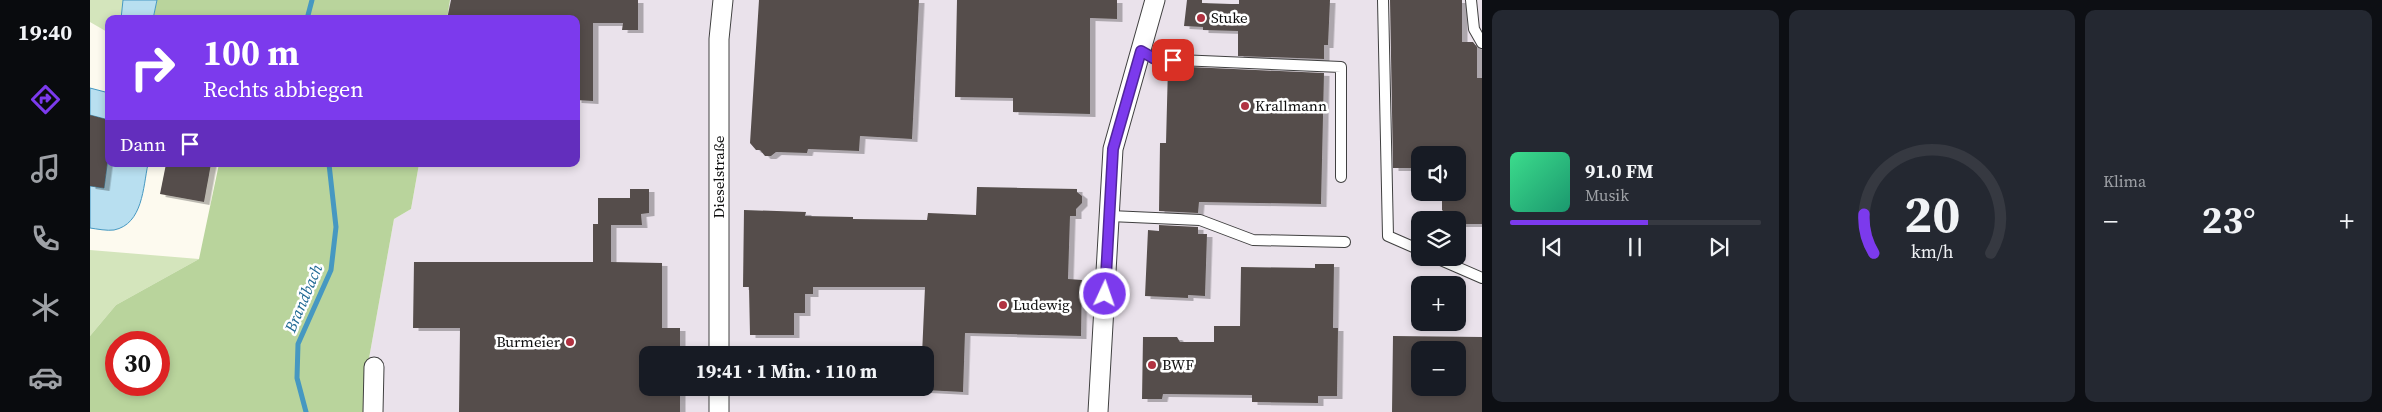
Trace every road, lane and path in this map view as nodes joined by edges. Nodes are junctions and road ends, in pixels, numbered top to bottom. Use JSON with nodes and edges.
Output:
{"nodes":[{"id":1,"x":723,"y":0,"type":"edge"},
{"id":2,"x":1155,"y":0,"type":"edge"},
{"id":3,"x":1384,"y":0,"type":"edge"},
{"id":4,"x":1471,"y":0,"type":"edge"},
{"id":5,"x":1482,"y":44,"type":"edge"},
{"id":6,"x":1141,"y":51,"type":"junction"},
{"id":7,"x":1341,"y":176,"type":"dead end"},
{"id":8,"x":1110,"y":216,"type":"junction"},
{"id":9,"x":1345,"y":242,"type":"dead end"},
{"id":10,"x":1411,"y":246,"type":"edge"},
{"id":11,"x":1454,"y":266,"type":"edge"},
{"id":12,"x":1482,"y":278,"type":"edge"},
{"id":13,"x":719,"y":346,"type":"edge"},
{"id":14,"x":374,"y":368,"type":"dead end"},
{"id":15,"x":719,"y":396,"type":"edge"},
{"id":16,"x":373,"y":412,"type":"edge"},
{"id":17,"x":719,"y":412,"type":"edge"},
{"id":18,"x":1098,"y":412,"type":"edge"}],
"edges":[{"from":1,"to":13,"type":"street","name":"Dieselstraße"},
{"from":2,"to":6,"type":"street"},
{"from":3,"to":10,"type":"lane"},
{"from":4,"to":5,"type":"lane"},
{"from":6,"to":7,"type":"lane"},
{"from":6,"to":8,"type":"street"},
{"from":8,"to":9,"type":"lane"},
{"from":8,"to":18,"type":"street"},
{"from":11,"to":12,"type":"lane"},
{"from":14,"to":16,"type":"street"},
{"from":15,"to":17,"type":"street"}]}
